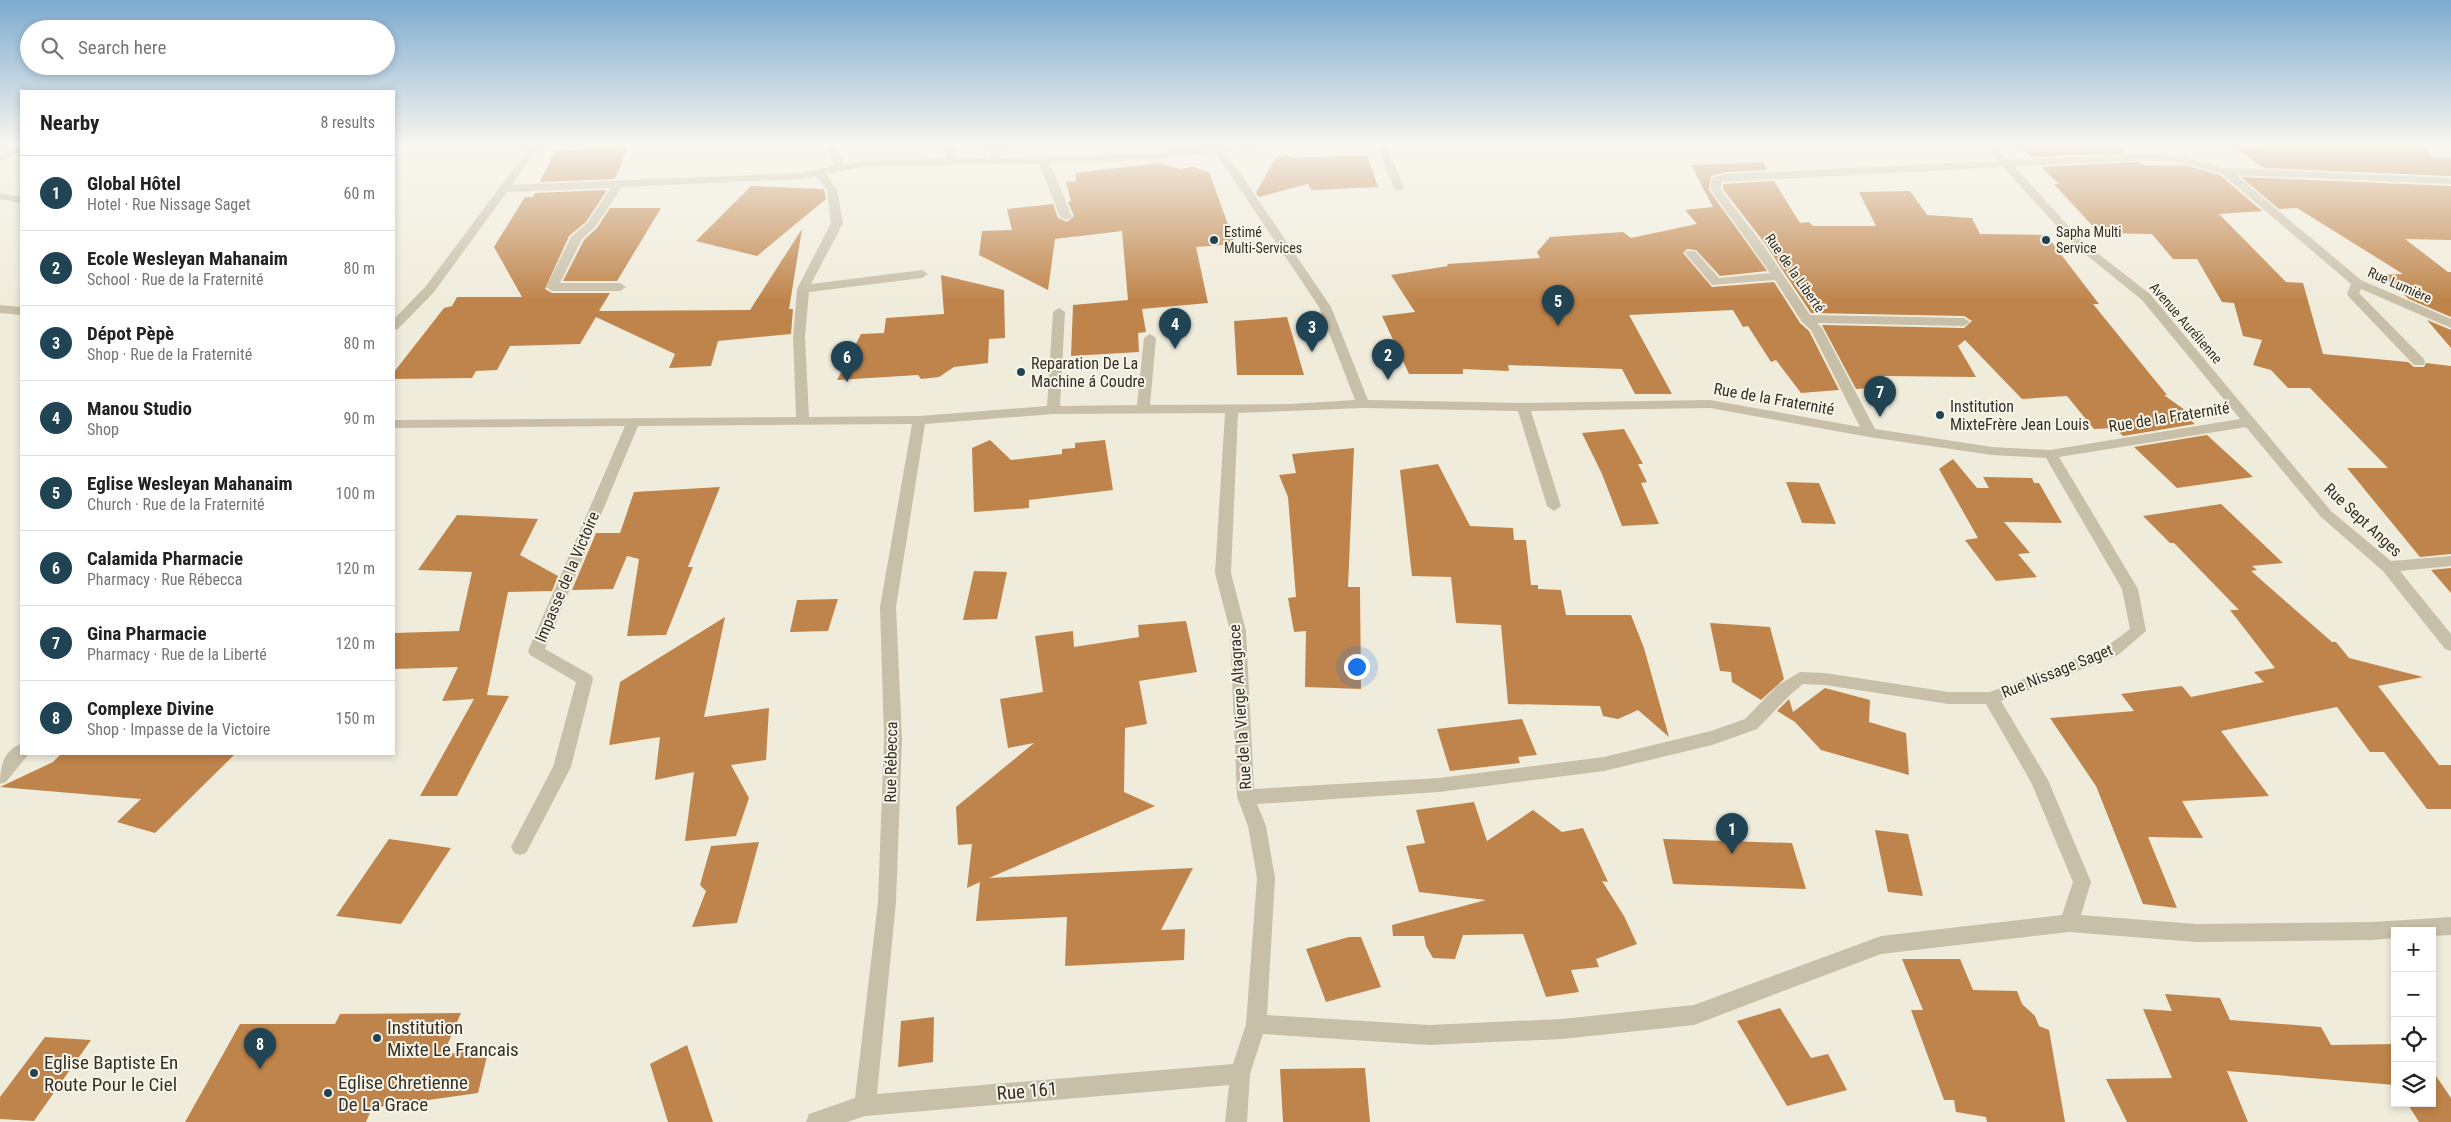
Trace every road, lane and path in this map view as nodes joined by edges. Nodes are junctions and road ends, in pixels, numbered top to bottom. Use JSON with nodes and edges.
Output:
{"nodes":[{"id":1,"x":2,"y":196,"type":"edge"},
{"id":2,"x":499,"y":196,"type":"edge"},
{"id":3,"x":611,"y":196,"type":"edge"},
{"id":4,"x":833,"y":196,"type":"edge"},
{"id":5,"x":1058,"y":196,"type":"edge"},
{"id":6,"x":1250,"y":196,"type":"edge"},
{"id":7,"x":1721,"y":196,"type":"edge"},
{"id":8,"x":2035,"y":196,"type":"edge"},
{"id":9,"x":2255,"y":196,"type":"edge"},
{"id":10,"x":20,"y":200,"type":"edge"},
{"id":11,"x":1066,"y":217,"type":"dead end"},
{"id":12,"x":1691,"y":252,"type":"dead end"},
{"id":13,"x":922,"y":274,"type":"dead end"},
{"id":14,"x":1778,"y":276,"type":"junction"},
{"id":15,"x":2357,"y":283,"type":"junction"},
{"id":16,"x":620,"y":287,"type":"dead end"},
{"id":17,"x":803,"y":289,"type":"junction"},
{"id":18,"x":0,"y":309,"type":"edge"},
{"id":19,"x":20,"y":311,"type":"edge"},
{"id":20,"x":1059,"y":312,"type":"dead end"},
{"id":21,"x":1806,"y":319,"type":"junction"},
{"id":22,"x":1964,"y":322,"type":"dead end"},
{"id":23,"x":2451,"y":324,"type":"edge"},
{"id":24,"x":395,"y":325,"type":"edge"},
{"id":25,"x":1150,"y":338,"type":"dead end"},
{"id":26,"x":2418,"y":362,"type":"dead end"},
{"id":27,"x":1363,"y":404,"type":"junction"},
{"id":28,"x":1522,"y":407,"type":"junction"},
{"id":29,"x":1232,"y":408,"type":"junction"},
{"id":30,"x":1142,"y":409,"type":"junction"},
{"id":31,"x":1053,"y":410,"type":"junction"},
{"id":32,"x":919,"y":420,"type":"junction"},
{"id":33,"x":634,"y":421,"type":"junction"},
{"id":34,"x":803,"y":421,"type":"junction"},
{"id":35,"x":2249,"y":422,"type":"junction"},
{"id":36,"x":395,"y":424,"type":"edge"},
{"id":37,"x":1868,"y":433,"type":"junction"},
{"id":38,"x":2050,"y":454,"type":"junction"},
{"id":39,"x":1554,"y":506,"type":"dead end"},
{"id":40,"x":2451,"y":562,"type":"edge"},
{"id":41,"x":2388,"y":567,"type":"junction"},
{"id":42,"x":2451,"y":645,"type":"edge"},
{"id":43,"x":1991,"y":698,"type":"junction"},
{"id":44,"x":20,"y":752,"type":"edge"},
{"id":45,"x":0,"y":777,"type":"edge"},
{"id":46,"x":1246,"y":797,"type":"junction"},
{"id":47,"x":520,"y":847,"type":"dead end"},
{"id":48,"x":2069,"y":923,"type":"junction"},
{"id":49,"x":2451,"y":926,"type":"edge"},
{"id":50,"x":1256,"y":1024,"type":"junction"},
{"id":51,"x":1240,"y":1074,"type":"junction"},
{"id":52,"x":866,"y":1104,"type":"junction"},
{"id":53,"x":817,"y":1122,"type":"edge"},
{"id":54,"x":1236,"y":1122,"type":"edge"}],
"edges":[{"from":1,"to":10,"type":"street"},
{"from":2,"to":24,"type":"street"},
{"from":3,"to":16,"type":"street"},
{"from":4,"to":17,"type":"street"},
{"from":5,"to":11,"type":"street"},
{"from":6,"to":27,"type":"street"},
{"from":7,"to":14,"type":"street","name":"Rue de la Liberté"},
{"from":8,"to":35,"type":"street","name":"Avenue Aurélienne"},
{"from":9,"to":15,"type":"street","name":"Rue Lumière"},
{"from":12,"to":14,"type":"street"},
{"from":13,"to":17,"type":"street"},
{"from":14,"to":21,"type":"street","name":"Rue de la Liberté"},
{"from":15,"to":23,"type":"street","name":"Rue Lumière"},
{"from":15,"to":26,"type":"street"},
{"from":17,"to":34,"type":"street"},
{"from":18,"to":19,"type":"street"},
{"from":20,"to":31,"type":"street"},
{"from":21,"to":22,"type":"street"},
{"from":21,"to":37,"type":"street","name":"Rue de la Liberté"},
{"from":25,"to":30,"type":"street"},
{"from":27,"to":28,"type":"street","name":"Rue de la Fraternité"},
{"from":27,"to":29,"type":"street","name":"Rue de la Fraternité"},
{"from":28,"to":37,"type":"street","name":"Rue de la Fraternité"},
{"from":28,"to":39,"type":"street"},
{"from":29,"to":30,"type":"street","name":"Rue de la Fraternité"},
{"from":29,"to":46,"type":"street","name":"Rue de la Vierge Altagrace"},
{"from":30,"to":31,"type":"street","name":"Rue de la Fraternité"},
{"from":31,"to":32,"type":"street","name":"Rue de la Fraternité"},
{"from":32,"to":34,"type":"street","name":"Rue de la Fraternité"},
{"from":32,"to":52,"type":"street","name":"Rue Rébecca"},
{"from":33,"to":34,"type":"street","name":"Rue de la Fraternité"},
{"from":33,"to":36,"type":"street","name":"Rue de la Fraternité"},
{"from":33,"to":47,"type":"street","name":"Impasse de la Victoire"},
{"from":35,"to":38,"type":"street","name":"Rue de la Fraternité"},
{"from":35,"to":41,"type":"street","name":"Rue Sept Anges"},
{"from":37,"to":38,"type":"street","name":"Rue de la Fraternité"},
{"from":38,"to":43,"type":"street","name":"Rue Nissage Saget"},
{"from":40,"to":41,"type":"street"},
{"from":41,"to":42,"type":"street","name":"Rue Sept Anges"},
{"from":43,"to":46,"type":"street"},
{"from":43,"to":48,"type":"street","name":"Rue Nissage Saget"},
{"from":44,"to":45,"type":"street"},
{"from":46,"to":50,"type":"street","name":"Rue de la Vierge Altagrace"},
{"from":48,"to":49,"type":"street"},
{"from":48,"to":50,"type":"street"},
{"from":50,"to":51,"type":"street","name":"Rue de la Vierge Altagrace"},
{"from":51,"to":52,"type":"street","name":"Rue 161"},
{"from":51,"to":54,"type":"street","name":"Rue de la Vierge Altagrace"},
{"from":52,"to":53,"type":"street","name":"Rue 161"}]}
